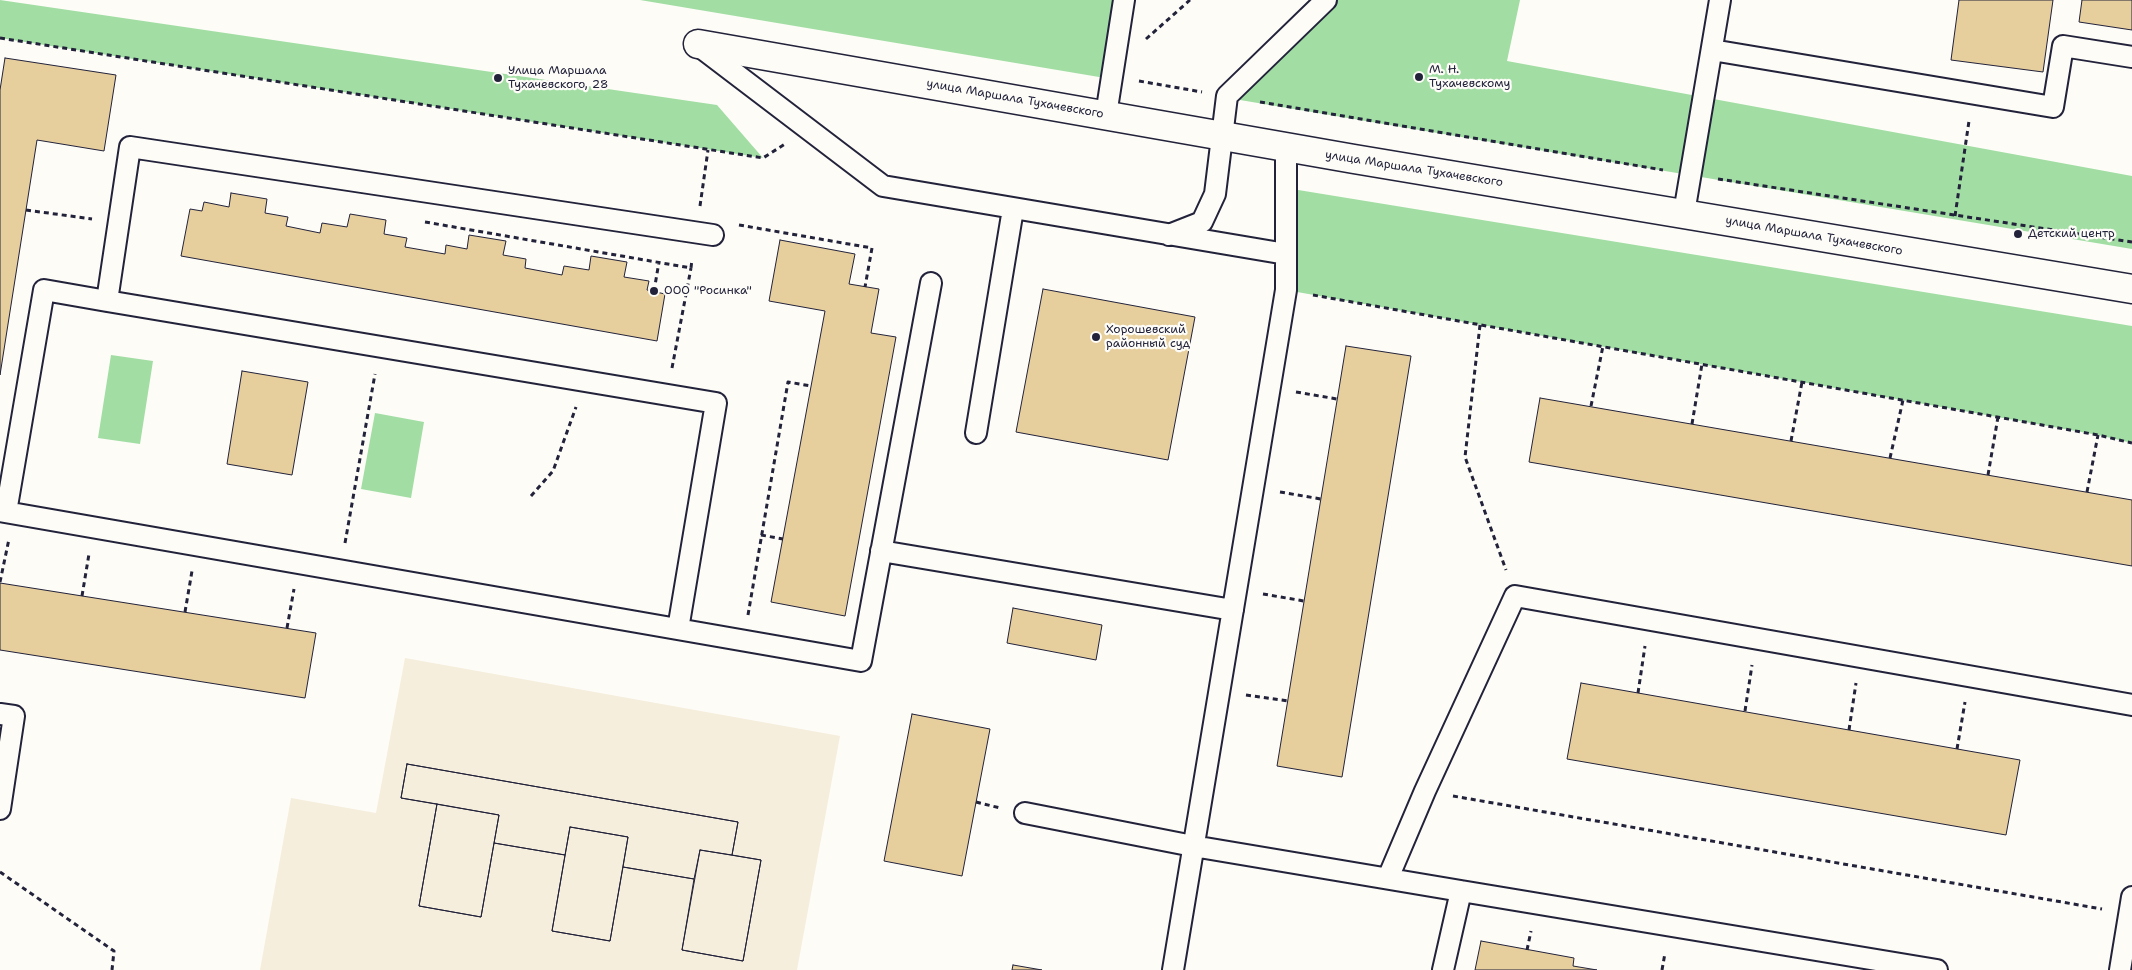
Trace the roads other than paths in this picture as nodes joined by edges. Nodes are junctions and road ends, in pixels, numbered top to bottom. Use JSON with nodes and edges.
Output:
{"nodes":[{"id":1,"x":1124,"y":0,"type":"edge"},
{"id":2,"x":1326,"y":0,"type":"edge"},
{"id":3,"x":1720,"y":0,"type":"edge"},
{"id":4,"x":698,"y":44,"type":"joint"},
{"id":5,"x":1712,"y":50,"type":"junction"},
{"id":6,"x":2132,"y":56,"type":"edge"},
{"id":7,"x":1106,"y":115,"type":"junction"},
{"id":8,"x":1220,"y":136,"type":"junction"},
{"id":9,"x":1286,"y":147,"type":"junction"},
{"id":10,"x":1013,"y":209,"type":"junction"},
{"id":11,"x":1684,"y":213,"type":"junction"},
{"id":12,"x":713,"y":235,"type":"dead end"},
{"id":13,"x":1170,"y":235,"type":"junction"},
{"id":14,"x":1286,"y":254,"type":"junction"},
{"id":15,"x":931,"y":283,"type":"dead end"},
{"id":16,"x":2132,"y":289,"type":"edge"},
{"id":17,"x":106,"y":301,"type":"junction"},
{"id":18,"x":976,"y":433,"type":"dead end"},
{"id":19,"x":7,"y":512,"type":"edge"},
{"id":20,"x":881,"y":551,"type":"junction"},
{"id":21,"x":1233,"y":610,"type":"junction"},
{"id":22,"x":678,"y":629,"type":"junction"},
{"id":23,"x":2132,"y":705,"type":"edge"},
{"id":24,"x":0,"y":714,"type":"edge"},
{"id":25,"x":0,"y":808,"type":"edge"},
{"id":26,"x":1025,"y":813,"type":"dead end"},
{"id":27,"x":1194,"y":846,"type":"junction"},
{"id":28,"x":1388,"y":878,"type":"junction"},
{"id":29,"x":1461,"y":891,"type":"junction"},
{"id":30,"x":2131,"y":906,"type":"edge"},
{"id":31,"x":1173,"y":970,"type":"edge"},
{"id":32,"x":1444,"y":970,"type":"edge"},
{"id":33,"x":1937,"y":970,"type":"edge"},
{"id":34,"x":2120,"y":970,"type":"edge"}],
"edges":[{"from":1,"to":7,"type":"lane"},
{"from":2,"to":8,"type":"lane"},
{"from":3,"to":5,"type":"lane"},
{"from":4,"to":7,"type":"street","name":"улица Маршала Тухачевского"},
{"from":4,"to":10,"type":"lane"},
{"from":5,"to":6,"type":"lane"},
{"from":5,"to":11,"type":"lane"},
{"from":7,"to":8,"type":"street","name":"улица Маршала Тухачевского"},
{"from":8,"to":9,"type":"street","name":"улица Маршала Тухачевского"},
{"from":8,"to":13,"type":"lane"},
{"from":9,"to":11,"type":"street","name":"улица Маршала Тухачевского"},
{"from":9,"to":14,"type":"lane"},
{"from":10,"to":13,"type":"lane"},
{"from":10,"to":18,"type":"lane"},
{"from":11,"to":16,"type":"street","name":"улица Маршала Тухачевского"},
{"from":12,"to":17,"type":"lane"},
{"from":13,"to":14,"type":"lane"},
{"from":14,"to":21,"type":"lane"},
{"from":15,"to":20,"type":"lane"},
{"from":17,"to":19,"type":"lane"},
{"from":17,"to":22,"type":"lane"},
{"from":19,"to":22,"type":"lane"},
{"from":20,"to":21,"type":"lane"},
{"from":20,"to":22,"type":"lane"},
{"from":21,"to":27,"type":"lane"},
{"from":23,"to":28,"type":"lane"},
{"from":24,"to":25,"type":"lane"},
{"from":26,"to":27,"type":"lane"},
{"from":27,"to":28,"type":"lane"},
{"from":27,"to":31,"type":"lane"},
{"from":28,"to":29,"type":"lane"},
{"from":29,"to":32,"type":"lane"},
{"from":29,"to":33,"type":"lane"},
{"from":30,"to":34,"type":"lane"}]}
